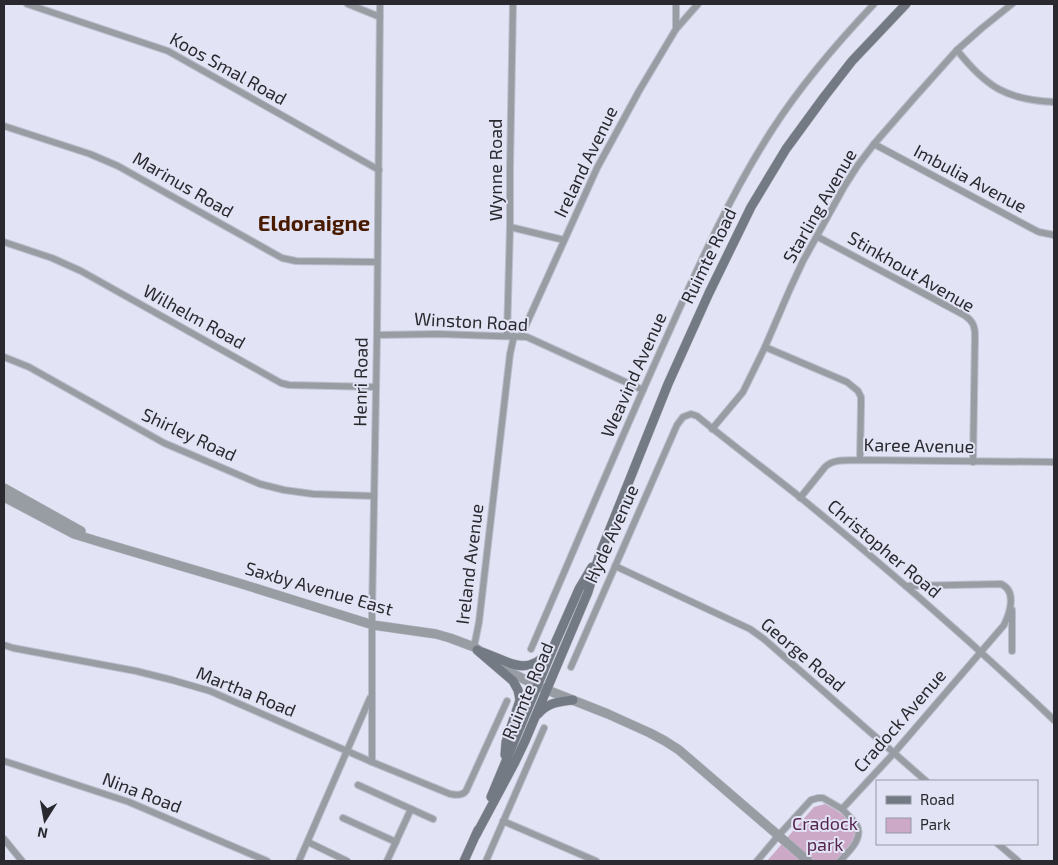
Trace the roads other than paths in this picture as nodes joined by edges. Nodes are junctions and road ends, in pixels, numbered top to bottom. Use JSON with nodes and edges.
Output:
{"nodes":[{"id":1,"x":27,"y":4,"type":"edge"},
{"id":2,"x":348,"y":4,"type":"edge"},
{"id":3,"x":380,"y":4,"type":"edge"},
{"id":4,"x":513,"y":4,"type":"edge"},
{"id":5,"x":676,"y":4,"type":"edge"},
{"id":6,"x":698,"y":4,"type":"edge"},
{"id":7,"x":874,"y":4,"type":"edge"},
{"id":8,"x":906,"y":4,"type":"edge"},
{"id":9,"x":1012,"y":4,"type":"edge"},
{"id":10,"x":380,"y":16,"type":"junction"},
{"id":11,"x":676,"y":30,"type":"junction"},
{"id":12,"x":957,"y":50,"type":"junction"},
{"id":13,"x":1054,"y":102,"type":"edge"},
{"id":14,"x":4,"y":126,"type":"edge"},
{"id":15,"x":874,"y":144,"type":"junction"},
{"id":16,"x":379,"y":170,"type":"junction"},
{"id":17,"x":510,"y":227,"type":"junction"},
{"id":18,"x":1054,"y":235,"type":"edge"},
{"id":19,"x":818,"y":237,"type":"junction"},
{"id":20,"x":564,"y":240,"type":"junction"},
{"id":21,"x":4,"y":242,"type":"edge"},
{"id":22,"x":377,"y":262,"type":"junction"},
{"id":23,"x":377,"y":334,"type":"junction"},
{"id":24,"x":514,"y":336,"type":"junction"},
{"id":25,"x":765,"y":347,"type":"junction"},
{"id":26,"x":4,"y":357,"type":"edge"},
{"id":27,"x":376,"y":387,"type":"junction"},
{"id":28,"x":643,"y":390,"type":"junction"},
{"id":29,"x":685,"y":415,"type":"joint"},
{"id":30,"x":712,"y":429,"type":"junction"},
{"id":31,"x":860,"y":460,"type":"junction"},
{"id":32,"x":972,"y":462,"type":"junction"},
{"id":33,"x":1054,"y":462,"type":"edge"},
{"id":34,"x":4,"y":488,"type":"edge"},
{"id":35,"x":374,"y":496,"type":"junction"},
{"id":36,"x":4,"y":497,"type":"edge"},
{"id":37,"x":800,"y":498,"type":"junction"},
{"id":38,"x":85,"y":537,"type":"junction"},
{"id":39,"x":598,"y":556,"type":"junction"},
{"id":40,"x":615,"y":566,"type":"junction"},
{"id":41,"x":906,"y":586,"type":"junction"},
{"id":42,"x":1011,"y":599,"type":"junction"},
{"id":43,"x":373,"y":625,"type":"junction"},
{"id":44,"x":4,"y":645,"type":"edge"},
{"id":45,"x":475,"y":648,"type":"junction"},
{"id":46,"x":553,"y":648,"type":"junction"},
{"id":47,"x":531,"y":649,"type":"dead end"},
{"id":48,"x":1012,"y":651,"type":"dead end"},
{"id":49,"x":980,"y":652,"type":"junction"},
{"id":50,"x":571,"y":667,"type":"dead end"},
{"id":51,"x":537,"y":686,"type":"junction"},
{"id":52,"x":546,"y":690,"type":"junction"},
{"id":53,"x":372,"y":695,"type":"junction"},
{"id":54,"x":574,"y":700,"type":"junction"},
{"id":55,"x":507,"y":701,"type":"dead end"},
{"id":56,"x":1054,"y":720,"type":"edge"},
{"id":57,"x":531,"y":723,"type":"junction"},
{"id":58,"x":544,"y":728,"type":"dead end"},
{"id":59,"x":347,"y":750,"type":"junction"},
{"id":60,"x":894,"y":753,"type":"junction"},
{"id":61,"x":505,"y":760,"type":"junction"},
{"id":62,"x":4,"y":761,"type":"edge"},
{"id":63,"x":372,"y":762,"type":"junction"},
{"id":64,"x":925,"y":780,"type":"edge"},
{"id":65,"x":358,"y":785,"type":"dead end"},
{"id":66,"x":412,"y":809,"type":"junction"},
{"id":67,"x":842,"y":809,"type":"junction"},
{"id":68,"x":343,"y":818,"type":"dead end"},
{"id":69,"x":433,"y":819,"type":"dead end"},
{"id":70,"x":503,"y":821,"type":"junction"},
{"id":71,"x":476,"y":835,"type":"junction"},
{"id":72,"x":778,"y":836,"type":"junction"},
{"id":73,"x":4,"y":839,"type":"edge"},
{"id":74,"x":308,"y":842,"type":"junction"},
{"id":75,"x":396,"y":842,"type":"junction"},
{"id":76,"x":999,"y":845,"type":"edge"},
{"id":77,"x":22,"y":861,"type":"edge"},
{"id":78,"x":268,"y":861,"type":"edge"},
{"id":79,"x":299,"y":861,"type":"edge"},
{"id":80,"x":347,"y":861,"type":"edge"},
{"id":81,"x":387,"y":861,"type":"edge"},
{"id":82,"x":464,"y":861,"type":"edge"},
{"id":83,"x":486,"y":861,"type":"edge"},
{"id":84,"x":596,"y":861,"type":"edge"},
{"id":85,"x":757,"y":861,"type":"edge"},
{"id":86,"x":808,"y":861,"type":"edge"},
{"id":87,"x":840,"y":861,"type":"edge"},
{"id":88,"x":1018,"y":861,"type":"edge"}],
"edges":[{"from":1,"to":16,"type":"street","name":"Koos Smal Road"},
{"from":2,"to":10,"type":"street"},
{"from":3,"to":10,"type":"street","name":"Henri Road"},
{"from":4,"to":17,"type":"street","name":"Wynne Road"},
{"from":5,"to":11,"type":"street"},
{"from":6,"to":11,"type":"street","name":"Ireland Avenue"},
{"from":7,"to":28,"type":"street","name":"Weavind Avenue"},
{"from":8,"to":39,"type":"main road","name":"Ruimte Road"},
{"from":9,"to":12,"type":"street","name":"Starling Avenue"},
{"from":10,"to":16,"type":"street","name":"Henri Road"},
{"from":11,"to":20,"type":"street","name":"Ireland Avenue"},
{"from":12,"to":13,"type":"street"},
{"from":12,"to":15,"type":"street","name":"Starling Avenue"},
{"from":14,"to":22,"type":"street","name":"Marinus Road"},
{"from":15,"to":18,"type":"street","name":"Imbulia Avenue"},
{"from":15,"to":19,"type":"street","name":"Starling Avenue"},
{"from":16,"to":22,"type":"street","name":"Henri Road"},
{"from":17,"to":20,"type":"street"},
{"from":17,"to":24,"type":"street","name":"Wynne Road"},
{"from":19,"to":25,"type":"street","name":"Starling Avenue"},
{"from":19,"to":32,"type":"street","name":"Stinkhout Avenue"},
{"from":20,"to":24,"type":"street","name":"Ireland Avenue"},
{"from":21,"to":27,"type":"street","name":"Wilhelm Road"},
{"from":22,"to":23,"type":"street","name":"Henri Road"},
{"from":23,"to":24,"type":"street","name":"Winston Road"},
{"from":23,"to":27,"type":"street","name":"Henri Road"},
{"from":24,"to":28,"type":"street","name":"Winston Road"},
{"from":24,"to":45,"type":"street","name":"Ireland Avenue"},
{"from":25,"to":30,"type":"street","name":"Starling Avenue"},
{"from":25,"to":31,"type":"street"},
{"from":26,"to":35,"type":"street","name":"Shirley Road"},
{"from":27,"to":35,"type":"street","name":"Henri Road"},
{"from":28,"to":47,"type":"street","name":"Weavind Avenue"},
{"from":29,"to":30,"type":"street","name":"Christopher Road"},
{"from":29,"to":40,"type":"street","name":"Hyde Avenue"},
{"from":30,"to":37,"type":"street","name":"Christopher Road"},
{"from":31,"to":32,"type":"street","name":"Karee Avenue"},
{"from":31,"to":37,"type":"street","name":"Karee Avenue"},
{"from":32,"to":33,"type":"street","name":"Karee Avenue"},
{"from":34,"to":38,"type":"street","name":"Saxby Avenue East"},
{"from":35,"to":43,"type":"street","name":"Henri Road"},
{"from":36,"to":38,"type":"street","name":"Saxby Avenue East"},
{"from":37,"to":41,"type":"street","name":"Christopher Road"},
{"from":38,"to":43,"type":"street","name":"Saxby Avenue East"},
{"from":39,"to":46,"type":"main road","name":"Ruimte Road"},
{"from":39,"to":52,"type":"main road","name":"Ruimte Road"},
{"from":40,"to":50,"type":"street","name":"Hyde Avenue"},
{"from":40,"to":60,"type":"street","name":"George Road"},
{"from":41,"to":42,"type":"street"},
{"from":41,"to":49,"type":"street","name":"Christopher Road"},
{"from":42,"to":48,"type":"street"},
{"from":42,"to":49,"type":"street","name":"Cradock Avenue"},
{"from":43,"to":45,"type":"street","name":"Saxby Avenue East"},
{"from":43,"to":53,"type":"street","name":"Henri Road"},
{"from":44,"to":59,"type":"street","name":"Martha Road"},
{"from":45,"to":46,"type":"main road"},
{"from":45,"to":51,"type":"street","name":"Saxby Avenue East"},
{"from":45,"to":61,"type":"main road"},
{"from":46,"to":51,"type":"main road","name":"Ruimte Road"},
{"from":49,"to":56,"type":"street","name":"Christopher Road"},
{"from":49,"to":60,"type":"street","name":"Cradock Avenue"},
{"from":51,"to":52,"type":"street","name":"Saxby Avenue East"},
{"from":51,"to":61,"type":"main road","name":"Ruimte Road"},
{"from":52,"to":54,"type":"street","name":"Saxby Avenue East"},
{"from":52,"to":57,"type":"main road","name":"Ruimte Road"},
{"from":53,"to":59,"type":"street"},
{"from":53,"to":63,"type":"street","name":"Henri Road"},
{"from":54,"to":57,"type":"main road"},
{"from":54,"to":72,"type":"street","name":"Saxby Avenue East"},
{"from":55,"to":63,"type":"street","name":"Martha Road"},
{"from":57,"to":71,"type":"main road","name":"Ruimte Road"},
{"from":58,"to":70,"type":"street"},
{"from":59,"to":63,"type":"street","name":"Martha Road"},
{"from":59,"to":74,"type":"street"},
{"from":60,"to":64,"type":"street","name":"George Road"},
{"from":60,"to":67,"type":"street","name":"Cradock Avenue"},
{"from":61,"to":71,"type":"main road","name":"Ruimte Road"},
{"from":62,"to":78,"type":"street","name":"Nina Road"},
{"from":65,"to":66,"type":"street"},
{"from":66,"to":69,"type":"street"},
{"from":66,"to":75,"type":"street"},
{"from":67,"to":72,"type":"street"},
{"from":67,"to":87,"type":"street"},
{"from":68,"to":75,"type":"street"},
{"from":70,"to":83,"type":"street"},
{"from":70,"to":84,"type":"street"},
{"from":71,"to":82,"type":"main road","name":"Ruimte Road"},
{"from":72,"to":85,"type":"street"},
{"from":72,"to":86,"type":"street","name":"Saxby Avenue East"},
{"from":73,"to":77,"type":"street"},
{"from":74,"to":79,"type":"street"},
{"from":74,"to":80,"type":"street"},
{"from":75,"to":81,"type":"street"},
{"from":76,"to":88,"type":"street"}]}
